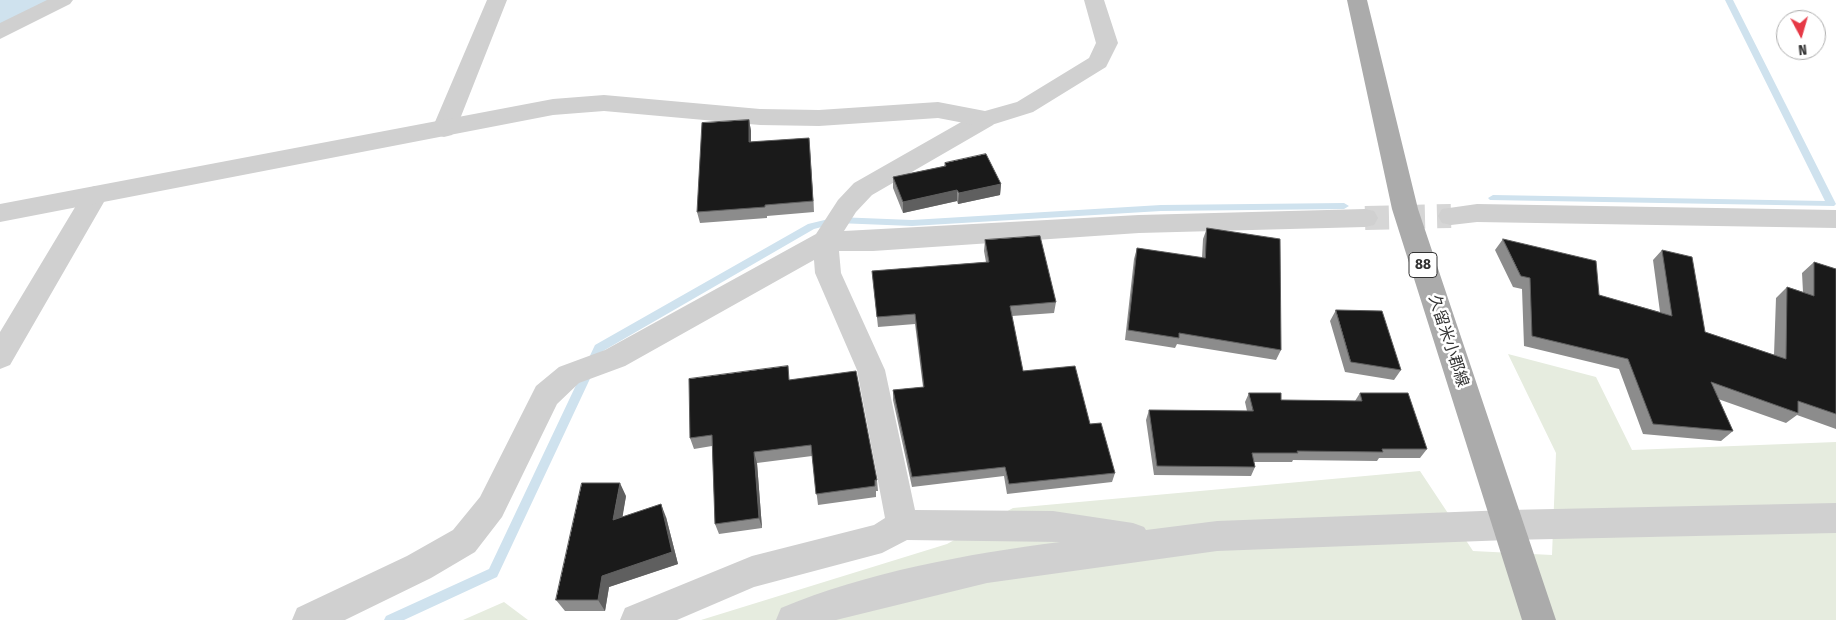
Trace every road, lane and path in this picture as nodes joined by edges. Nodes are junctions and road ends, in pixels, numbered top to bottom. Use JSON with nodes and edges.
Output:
{"nodes":[{"id":1,"x":63,"y":0,"type":"edge"},
{"id":2,"x":496,"y":0,"type":"edge"},
{"id":3,"x":1094,"y":0,"type":"edge"},
{"id":4,"x":1357,"y":0,"type":"edge"},
{"id":5,"x":0,"y":32,"type":"edge"},
{"id":6,"x":985,"y":119,"type":"junction"},
{"id":7,"x":444,"y":129,"type":"junction"},
{"id":8,"x":95,"y":195,"type":"junction"},
{"id":9,"x":0,"y":213,"type":"edge"},
{"id":10,"x":1451,"y":216,"type":"tunnel mouth"},
{"id":11,"x":1365,"y":218,"type":"tunnel mouth"},
{"id":12,"x":1836,"y":219,"type":"edge"},
{"id":13,"x":825,"y":241,"type":"junction"},
{"id":14,"x":0,"y":357,"type":"edge"},
{"id":15,"x":1836,"y":518,"type":"edge"},
{"id":16,"x":902,"y":525,"type":"junction"},
{"id":17,"x":1511,"y":535,"type":"junction"},
{"id":18,"x":1162,"y":543,"type":"junction"},
{"id":19,"x":309,"y":620,"type":"edge"},
{"id":20,"x":636,"y":620,"type":"edge"},
{"id":21,"x":793,"y":620,"type":"edge"},
{"id":22,"x":1539,"y":620,"type":"edge"}],
"edges":[{"from":1,"to":5,"type":"street"},
{"from":2,"to":7,"type":"street"},
{"from":3,"to":6,"type":"street"},
{"from":4,"to":17,"type":"main road","name":"久留米小郡線","number":"88"},
{"from":6,"to":7,"type":"street"},
{"from":6,"to":13,"type":"street"},
{"from":7,"to":8,"type":"street"},
{"from":8,"to":9,"type":"street"},
{"from":8,"to":14,"type":"street"},
{"from":10,"to":12,"type":"street"},
{"from":11,"to":13,"type":"street"},
{"from":13,"to":16,"type":"street"},
{"from":13,"to":19,"type":"street"},
{"from":15,"to":17,"type":"street"},
{"from":16,"to":18,"type":"street"},
{"from":16,"to":20,"type":"street"},
{"from":17,"to":18,"type":"street"},
{"from":17,"to":22,"type":"main road","name":"久留米小郡線","number":"88"},
{"from":18,"to":21,"type":"street"}]}
